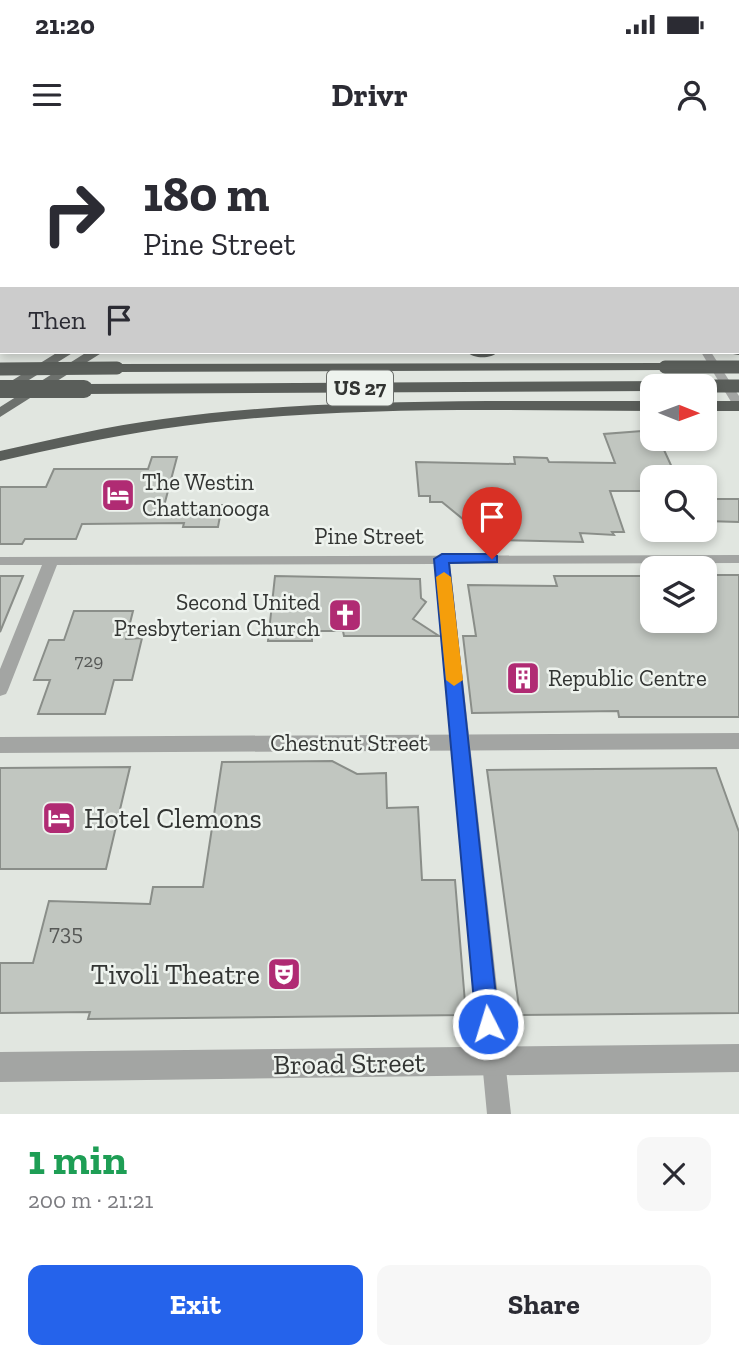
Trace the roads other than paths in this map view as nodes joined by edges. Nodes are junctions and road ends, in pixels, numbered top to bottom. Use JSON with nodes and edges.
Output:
{"nodes":[{"id":1,"x":64,"y":354,"type":"edge"},
{"id":2,"x":93,"y":354,"type":"edge"},
{"id":3,"x":707,"y":354,"type":"edge"},
{"id":4,"x":2,"y":365,"type":"edge"},
{"id":5,"x":739,"y":367,"type":"edge"},
{"id":6,"x":636,"y":386,"type":"junction"},
{"id":7,"x":640,"y":386,"type":"edge"},
{"id":8,"x":640,"y":386,"type":"edge"},
{"id":9,"x":718,"y":386,"type":"edge"},
{"id":10,"x":739,"y":386,"type":"edge"},
{"id":11,"x":0,"y":391,"type":"edge"},
{"id":12,"x":718,"y":392,"type":"edge"},
{"id":13,"x":739,"y":393,"type":"edge"},
{"id":14,"x":640,"y":406,"type":"edge"},
{"id":15,"x":718,"y":406,"type":"edge"},
{"id":16,"x":739,"y":406,"type":"edge"},
{"id":17,"x":0,"y":413,"type":"edge"},
{"id":18,"x":0,"y":456,"type":"edge"},
{"id":19,"x":442,"y":559,"type":"junction"},
{"id":20,"x":739,"y":559,"type":"edge"},
{"id":21,"x":0,"y":561,"type":"edge"},
{"id":22,"x":51,"y":561,"type":"junction"},
{"id":23,"x":0,"y":690,"type":"edge"},
{"id":24,"x":739,"y":741,"type":"edge"},
{"id":25,"x":461,"y":742,"type":"junction"},
{"id":26,"x":0,"y":745,"type":"edge"},
{"id":27,"x":739,"y":1058,"type":"edge"},
{"id":28,"x":491,"y":1062,"type":"junction"},
{"id":29,"x":0,"y":1067,"type":"edge"},
{"id":30,"x":499,"y":1114,"type":"edge"}],
"edges":[{"from":1,"to":11,"type":"main road"},
{"from":2,"to":17,"type":"main road"},
{"from":3,"to":16,"type":"street"},
{"from":4,"to":5,"type":"highway","number":"US 27","bridge":true},
{"from":6,"to":7,"type":"highway","number":"US 27"},
{"from":6,"to":8,"type":"highway"},
{"from":6,"to":11,"type":"highway","number":"US 27","bridge":true},
{"from":9,"to":10,"type":"highway","number":"US 27","bridge":true},
{"from":12,"to":13,"type":"highway"},
{"from":14,"to":18,"type":"highway"},
{"from":15,"to":16,"type":"highway"},
{"from":19,"to":20,"type":"street","name":"Pine Street"},
{"from":19,"to":22,"type":"street","name":"Pine Street"},
{"from":19,"to":25,"type":"street"},
{"from":21,"to":22,"type":"street","name":"Pine Street"},
{"from":22,"to":23,"type":"street"},
{"from":24,"to":25,"type":"street","name":"Chestnut Street"},
{"from":25,"to":26,"type":"street","name":"Chestnut Street"},
{"from":25,"to":28,"type":"street"},
{"from":27,"to":28,"type":"street","name":"Broad Street"},
{"from":28,"to":29,"type":"street","name":"Broad Street"},
{"from":28,"to":30,"type":"street"}]}
